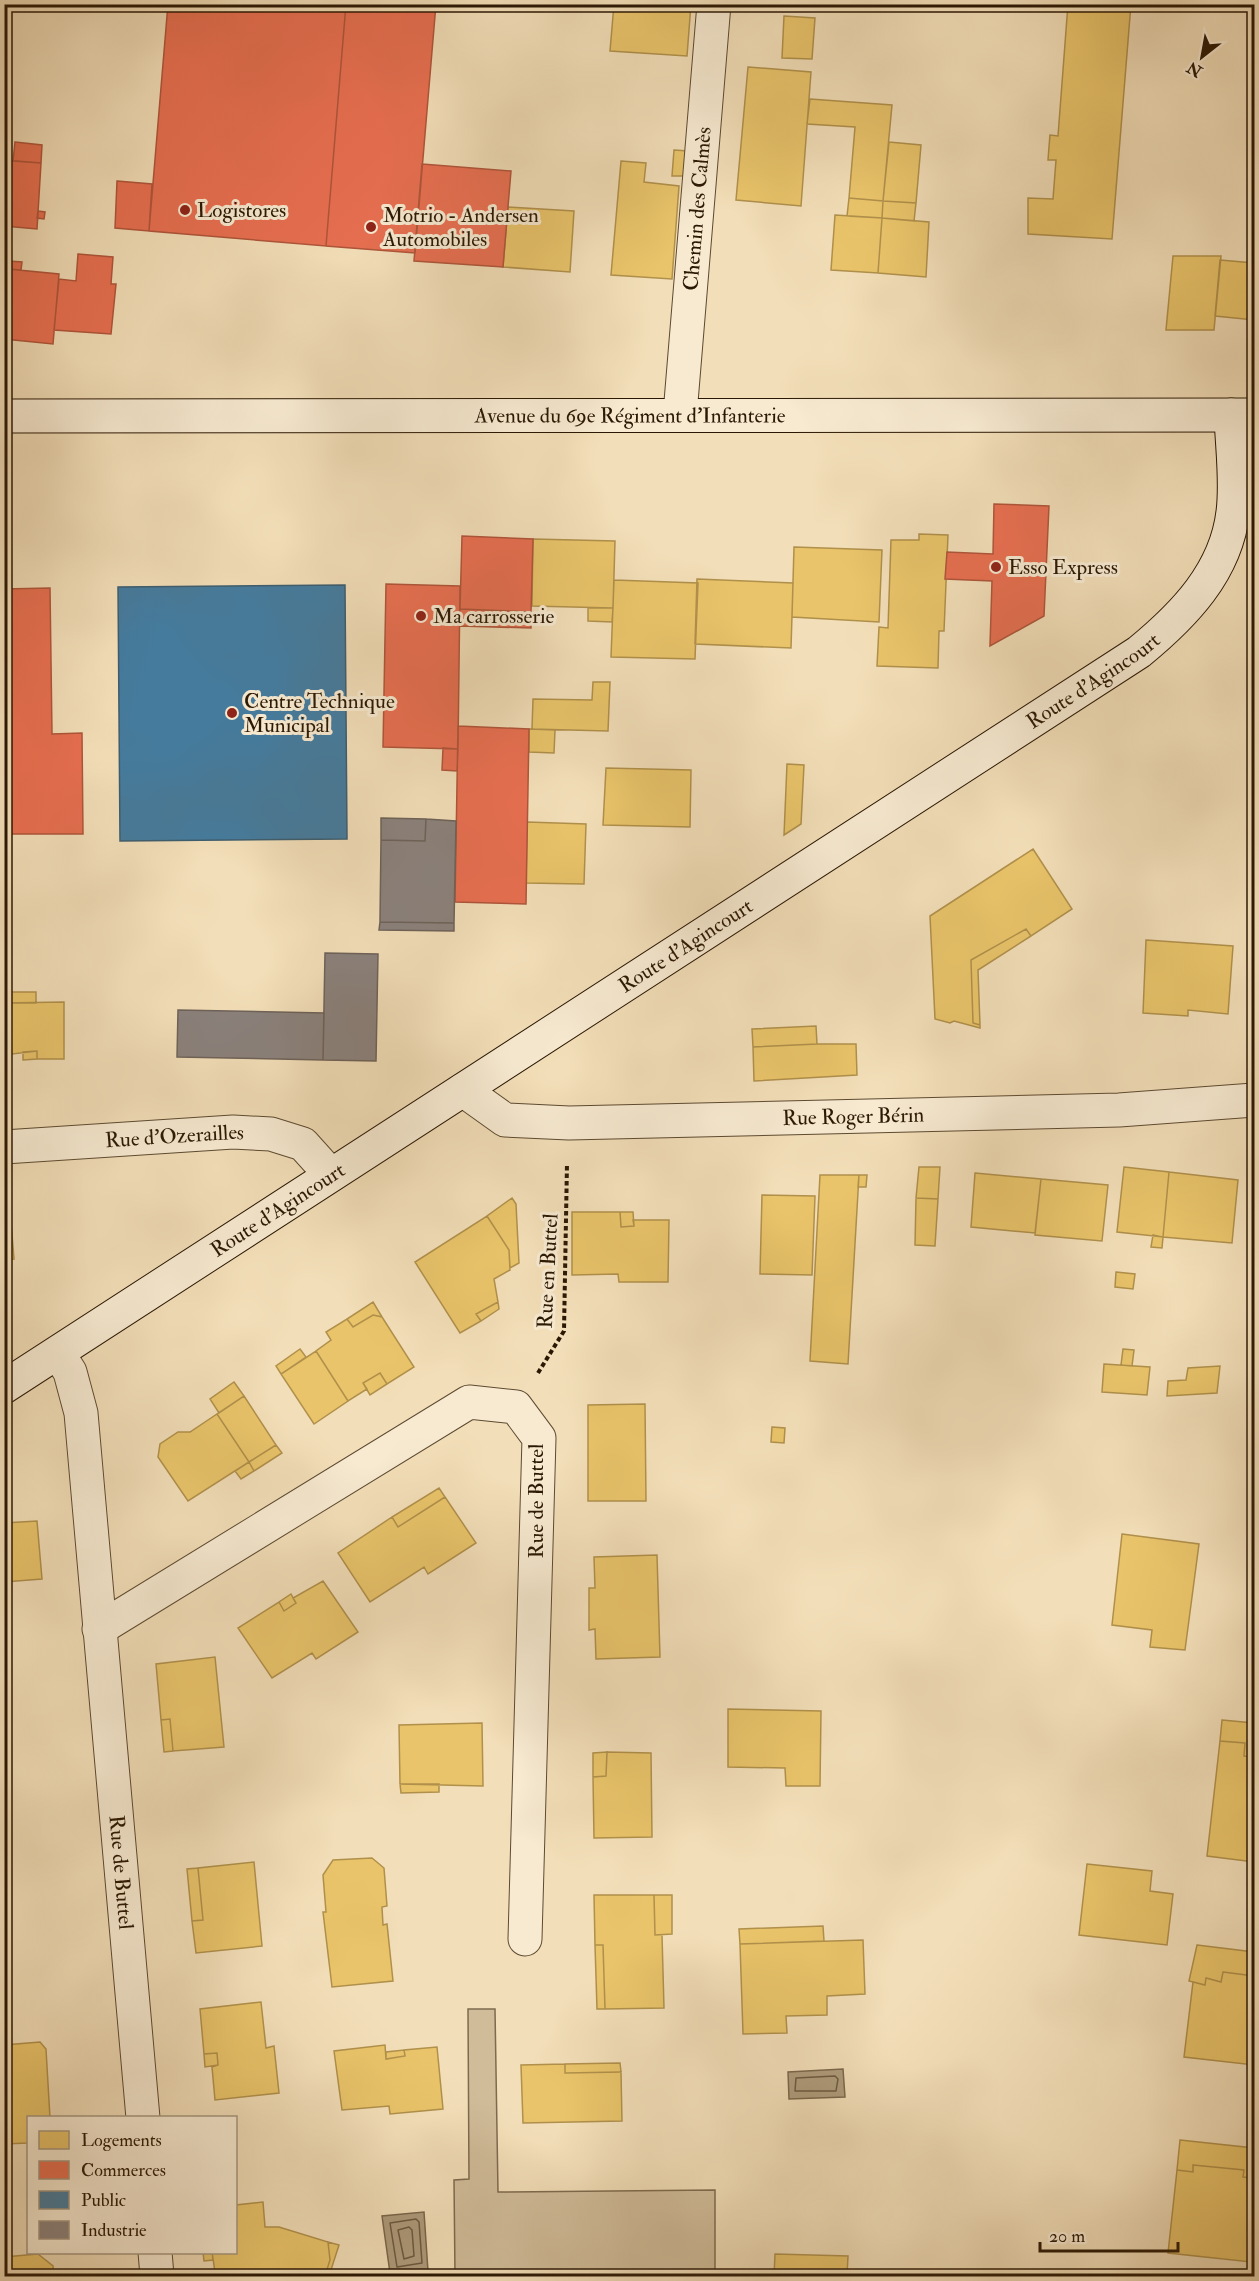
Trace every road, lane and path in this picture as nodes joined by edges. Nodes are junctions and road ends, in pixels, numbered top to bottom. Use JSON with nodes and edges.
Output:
{"nodes":[{"id":1,"x":714,"y":4,"type":"edge"},
{"id":2,"x":680,"y":414,"type":"junction"},
{"id":3,"x":1243,"y":415,"type":"edge"},
{"id":4,"x":4,"y":416,"type":"edge"},
{"id":5,"x":463,"y":1090,"type":"junction"},
{"id":6,"x":1254,"y":1100,"type":"edge"},
{"id":7,"x":569,"y":1123,"type":"junction"},
{"id":8,"x":4,"y":1147,"type":"edge"},
{"id":9,"x":330,"y":1174,"type":"junction"},
{"id":10,"x":58,"y":1353,"type":"junction"},
{"id":11,"x":4,"y":1387,"type":"edge"},
{"id":12,"x":516,"y":1407,"type":"junction"},
{"id":13,"x":99,"y":1629,"type":"junction"},
{"id":14,"x":525,"y":1939,"type":"dead end"},
{"id":15,"x":143,"y":2116,"type":"edge"},
{"id":16,"x":155,"y":2254,"type":"edge"},
{"id":17,"x":157,"y":2277,"type":"edge"}],
"edges":[{"from":1,"to":2,"type":"street","name":"Chemin des Calmès"},
{"from":2,"to":3,"type":"street","name":"Avenue du 69e Régiment d'Infanterie"},
{"from":2,"to":4,"type":"street","name":"Avenue du 69e Régiment d'Infanterie"},
{"from":3,"to":5,"type":"street","name":"Route d'Agincourt"},
{"from":5,"to":7,"type":"street","name":"Rue Roger Bérin"},
{"from":5,"to":9,"type":"street","name":"Route d'Agincourt"},
{"from":6,"to":7,"type":"street","name":"Rue Roger Bérin"},
{"from":7,"to":12,"type":"path","name":"Rue en Buttel"},
{"from":8,"to":9,"type":"street","name":"Rue d'Ozerailles"},
{"from":9,"to":10,"type":"street","name":"Route d'Agincourt"},
{"from":10,"to":11,"type":"street","name":"Route d'Agincourt"},
{"from":10,"to":13,"type":"street","name":"Rue de Buttel"},
{"from":12,"to":13,"type":"street"},
{"from":12,"to":14,"type":"street","name":"Rue de Buttel"},
{"from":13,"to":15,"type":"street","name":"Rue de Buttel"},
{"from":16,"to":17,"type":"street"}]}
